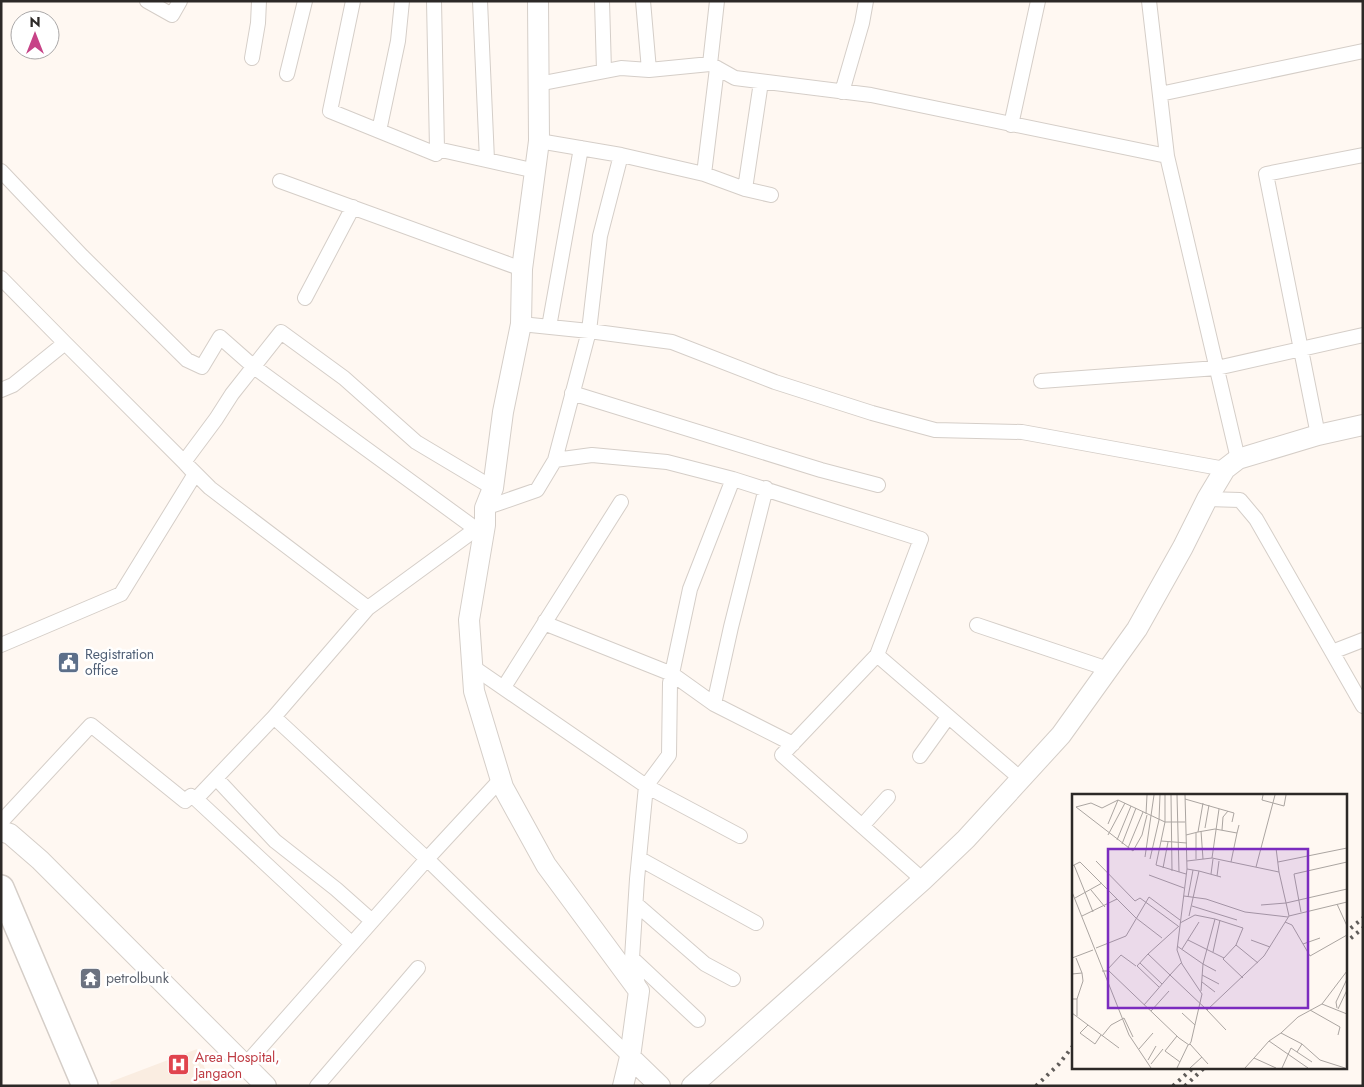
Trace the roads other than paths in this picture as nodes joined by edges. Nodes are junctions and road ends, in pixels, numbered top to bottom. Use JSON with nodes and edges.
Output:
{"nodes":[{"id":1,"x":147,"y":1,"type":"edge"},
{"id":2,"x":180,"y":1,"type":"edge"},
{"id":3,"x":259,"y":1,"type":"edge"},
{"id":4,"x":305,"y":1,"type":"edge"},
{"id":5,"x":353,"y":1,"type":"edge"},
{"id":6,"x":402,"y":1,"type":"edge"},
{"id":7,"x":434,"y":1,"type":"edge"},
{"id":8,"x":480,"y":1,"type":"edge"},
{"id":9,"x":538,"y":1,"type":"edge"},
{"id":10,"x":602,"y":1,"type":"edge"},
{"id":11,"x":643,"y":1,"type":"edge"},
{"id":12,"x":717,"y":1,"type":"edge"},
{"id":13,"x":866,"y":1,"type":"edge"},
{"id":14,"x":1038,"y":1,"type":"edge"},
{"id":15,"x":1149,"y":1,"type":"edge"},
{"id":16,"x":1363,"y":51,"type":"edge"},
{"id":17,"x":252,"y":58,"type":"dead end"},
{"id":18,"x":713,"y":66,"type":"junction"},
{"id":19,"x":649,"y":70,"type":"junction"},
{"id":20,"x":604,"y":71,"type":"junction"},
{"id":21,"x":287,"y":74,"type":"dead end"},
{"id":22,"x":761,"y":82,"type":"junction"},
{"id":23,"x":538,"y":84,"type":"junction"},
{"id":24,"x":842,"y":92,"type":"junction"},
{"id":25,"x":1160,"y":94,"type":"junction"},
{"id":26,"x":1011,"y":125,"type":"junction"},
{"id":27,"x":379,"y":130,"type":"junction"},
{"id":28,"x":539,"y":141,"type":"junction"},
{"id":29,"x":581,"y":148,"type":"junction"},
{"id":30,"x":437,"y":149,"type":"junction"},
{"id":31,"x":621,"y":154,"type":"junction"},
{"id":32,"x":1363,"y":155,"type":"edge"},
{"id":33,"x":1167,"y":156,"type":"junction"},
{"id":34,"x":486,"y":160,"type":"junction"},
{"id":35,"x":536,"y":170,"type":"junction"},
{"id":36,"x":1,"y":172,"type":"edge"},
{"id":37,"x":704,"y":174,"type":"junction"},
{"id":38,"x":280,"y":181,"type":"dead end"},
{"id":39,"x":746,"y":189,"type":"junction"},
{"id":40,"x":771,"y":195,"type":"dead end"},
{"id":41,"x":352,"y":208,"type":"junction"},
{"id":42,"x":522,"y":269,"type":"junction"},
{"id":43,"x":1,"y":278,"type":"edge"},
{"id":44,"x":305,"y":298,"type":"dead end"},
{"id":45,"x":521,"y":324,"type":"junction"},
{"id":46,"x":549,"y":327,"type":"junction"},
{"id":47,"x":589,"y":331,"type":"junction"},
{"id":48,"x":1363,"y":335,"type":"edge"},
{"id":49,"x":65,"y":343,"type":"junction"},
{"id":50,"x":1300,"y":349,"type":"junction"},
{"id":51,"x":254,"y":366,"type":"junction"},
{"id":52,"x":1217,"y":368,"type":"junction"},
{"id":53,"x":1041,"y":381,"type":"dead end"},
{"id":54,"x":1,"y":390,"type":"edge"},
{"id":55,"x":572,"y":394,"type":"junction"},
{"id":56,"x":1363,"y":425,"type":"edge"},
{"id":57,"x":1318,"y":435,"type":"junction"},
{"id":58,"x":556,"y":460,"type":"junction"},
{"id":59,"x":1232,"y":464,"type":"junction"},
{"id":60,"x":195,"y":474,"type":"junction"},
{"id":61,"x":732,"y":479,"type":"junction"},
{"id":62,"x":878,"y":485,"type":"dead end"},
{"id":63,"x":494,"y":488,"type":"junction"},
{"id":64,"x":766,"y":488,"type":"junction"},
{"id":65,"x":1206,"y":499,"type":"junction"},
{"id":66,"x":621,"y":502,"type":"dead end"},
{"id":67,"x":482,"y":521,"type":"junction"},
{"id":68,"x":368,"y":608,"type":"junction"},
{"id":69,"x":545,"y":620,"type":"junction"},
{"id":70,"x":977,"y":625,"type":"dead end"},
{"id":71,"x":1363,"y":640,"type":"edge"},
{"id":72,"x":1,"y":645,"type":"edge"},
{"id":73,"x":1332,"y":652,"type":"junction"},
{"id":74,"x":877,"y":655,"type":"junction"},
{"id":75,"x":473,"y":667,"type":"junction"},
{"id":76,"x":1108,"y":669,"type":"junction"},
{"id":77,"x":672,"y":674,"type":"junction"},
{"id":78,"x":504,"y":687,"type":"junction"},
{"id":79,"x":714,"y":704,"type":"junction"},
{"id":80,"x":1363,"y":706,"type":"edge"},
{"id":81,"x":274,"y":717,"type":"junction"},
{"id":82,"x":948,"y":717,"type":"junction"},
{"id":83,"x":793,"y":744,"type":"junction"},
{"id":84,"x":920,"y":756,"type":"dead end"},
{"id":85,"x":216,"y":778,"type":"junction"},
{"id":86,"x":501,"y":779,"type":"junction"},
{"id":87,"x":1021,"y":779,"type":"junction"},
{"id":88,"x":646,"y":786,"type":"junction"},
{"id":89,"x":888,"y":797,"type":"dead end"},
{"id":90,"x":196,"y":799,"type":"junction"},
{"id":91,"x":1,"y":822,"type":"edge"},
{"id":92,"x":862,"y":826,"type":"junction"},
{"id":93,"x":1,"y":831,"type":"edge"},
{"id":94,"x":740,"y":836,"type":"dead end"},
{"id":95,"x":427,"y":859,"type":"junction"},
{"id":96,"x":640,"y":859,"type":"junction"},
{"id":97,"x":922,"y":880,"type":"junction"},
{"id":98,"x":1,"y":888,"type":"edge"},
{"id":99,"x":636,"y":904,"type":"junction"},
{"id":100,"x":372,"y":921,"type":"junction"},
{"id":101,"x":756,"y":923,"type":"dead end"},
{"id":102,"x":1,"y":930,"type":"edge"},
{"id":103,"x":352,"y":944,"type":"junction"},
{"id":104,"x":632,"y":958,"type":"junction"},
{"id":105,"x":418,"y":968,"type":"dead end"},
{"id":106,"x":733,"y":979,"type":"dead end"},
{"id":107,"x":639,"y":990,"type":"junction"},
{"id":108,"x":698,"y":1020,"type":"dead end"},
{"id":109,"x":630,"y":1057,"type":"junction"},
{"id":110,"x":245,"y":1065,"type":"junction"},
{"id":111,"x":68,"y":1086,"type":"edge"},
{"id":112,"x":85,"y":1086,"type":"edge"},
{"id":113,"x":266,"y":1086,"type":"edge"},
{"id":114,"x":317,"y":1086,"type":"edge"},
{"id":115,"x":623,"y":1086,"type":"edge"},
{"id":116,"x":660,"y":1086,"type":"edge"},
{"id":117,"x":692,"y":1086,"type":"edge"}],
"edges":[{"from":1,"to":2,"type":"street"},
{"from":3,"to":17,"type":"street"},
{"from":4,"to":21,"type":"street"},
{"from":5,"to":27,"type":"street"},
{"from":6,"to":27,"type":"street"},
{"from":7,"to":30,"type":"street"},
{"from":8,"to":34,"type":"street"},
{"from":9,"to":23,"type":"main road"},
{"from":10,"to":20,"type":"street"},
{"from":11,"to":19,"type":"street"},
{"from":12,"to":18,"type":"street"},
{"from":13,"to":24,"type":"street"},
{"from":14,"to":26,"type":"street"},
{"from":15,"to":25,"type":"street"},
{"from":16,"to":25,"type":"street"},
{"from":18,"to":19,"type":"street"},
{"from":18,"to":22,"type":"street"},
{"from":18,"to":37,"type":"street"},
{"from":19,"to":20,"type":"street"},
{"from":20,"to":23,"type":"street"},
{"from":22,"to":24,"type":"street"},
{"from":22,"to":39,"type":"street"},
{"from":23,"to":28,"type":"main road"},
{"from":24,"to":26,"type":"street"},
{"from":25,"to":33,"type":"street"},
{"from":26,"to":33,"type":"street"},
{"from":27,"to":30,"type":"street"},
{"from":28,"to":29,"type":"street"},
{"from":28,"to":35,"type":"main road"},
{"from":29,"to":31,"type":"street"},
{"from":29,"to":46,"type":"street"},
{"from":30,"to":34,"type":"street"},
{"from":31,"to":37,"type":"street"},
{"from":31,"to":47,"type":"street"},
{"from":32,"to":50,"type":"street"},
{"from":33,"to":52,"type":"street"},
{"from":34,"to":35,"type":"street"},
{"from":35,"to":42,"type":"main road"},
{"from":36,"to":51,"type":"street"},
{"from":37,"to":39,"type":"street"},
{"from":38,"to":41,"type":"street"},
{"from":39,"to":40,"type":"street"},
{"from":41,"to":42,"type":"street"},
{"from":41,"to":44,"type":"street"},
{"from":42,"to":45,"type":"main road"},
{"from":43,"to":49,"type":"street"},
{"from":45,"to":46,"type":"street"},
{"from":45,"to":63,"type":"main road"},
{"from":46,"to":47,"type":"street"},
{"from":47,"to":55,"type":"street"},
{"from":47,"to":59,"type":"street"},
{"from":48,"to":50,"type":"street"},
{"from":49,"to":54,"type":"street"},
{"from":49,"to":60,"type":"street"},
{"from":50,"to":52,"type":"street"},
{"from":50,"to":57,"type":"street"},
{"from":51,"to":60,"type":"street"},
{"from":51,"to":63,"type":"street"},
{"from":51,"to":67,"type":"street"},
{"from":52,"to":53,"type":"street"},
{"from":52,"to":59,"type":"street"},
{"from":55,"to":58,"type":"street"},
{"from":55,"to":62,"type":"street"},
{"from":56,"to":57,"type":"main road"},
{"from":57,"to":59,"type":"main road"},
{"from":58,"to":61,"type":"street"},
{"from":58,"to":67,"type":"street"},
{"from":59,"to":65,"type":"main road"},
{"from":60,"to":68,"type":"street"},
{"from":60,"to":72,"type":"street"},
{"from":61,"to":64,"type":"street"},
{"from":61,"to":77,"type":"street"},
{"from":63,"to":67,"type":"main road"},
{"from":64,"to":74,"type":"street"},
{"from":64,"to":79,"type":"street"},
{"from":65,"to":73,"type":"street"},
{"from":65,"to":76,"type":"main road"},
{"from":66,"to":69,"type":"street"},
{"from":67,"to":68,"type":"street"},
{"from":67,"to":75,"type":"main road"},
{"from":68,"to":81,"type":"street"},
{"from":69,"to":77,"type":"street"},
{"from":69,"to":78,"type":"street"},
{"from":70,"to":76,"type":"street"},
{"from":71,"to":73,"type":"street"},
{"from":73,"to":80,"type":"street"},
{"from":74,"to":82,"type":"street"},
{"from":74,"to":83,"type":"street"},
{"from":75,"to":78,"type":"street"},
{"from":75,"to":86,"type":"main road"},
{"from":76,"to":87,"type":"main road"},
{"from":77,"to":79,"type":"street"},
{"from":77,"to":88,"type":"street"},
{"from":78,"to":88,"type":"street"},
{"from":79,"to":83,"type":"street"},
{"from":81,"to":85,"type":"street"},
{"from":81,"to":95,"type":"street"},
{"from":82,"to":84,"type":"street"},
{"from":82,"to":87,"type":"street"},
{"from":83,"to":92,"type":"street"},
{"from":85,"to":90,"type":"street"},
{"from":85,"to":100,"type":"street"},
{"from":86,"to":95,"type":"street"},
{"from":86,"to":107,"type":"main road"},
{"from":87,"to":97,"type":"main road"},
{"from":88,"to":94,"type":"street"},
{"from":88,"to":96,"type":"street"},
{"from":89,"to":92,"type":"street"},
{"from":90,"to":91,"type":"street"},
{"from":90,"to":103,"type":"street"},
{"from":92,"to":97,"type":"street"},
{"from":93,"to":110,"type":"main road"},
{"from":95,"to":100,"type":"street"},
{"from":95,"to":109,"type":"street"},
{"from":96,"to":99,"type":"street"},
{"from":96,"to":101,"type":"street"},
{"from":97,"to":117,"type":"main road"},
{"from":98,"to":112,"type":"highway"},
{"from":99,"to":104,"type":"street"},
{"from":99,"to":106,"type":"street"},
{"from":100,"to":103,"type":"street"},
{"from":102,"to":111,"type":"highway"},
{"from":103,"to":110,"type":"street"},
{"from":104,"to":107,"type":"street"},
{"from":104,"to":108,"type":"street"},
{"from":105,"to":114,"type":"street"},
{"from":107,"to":109,"type":"main road"},
{"from":109,"to":115,"type":"main road"},
{"from":109,"to":116,"type":"main road"},
{"from":110,"to":113,"type":"main road"}]}
